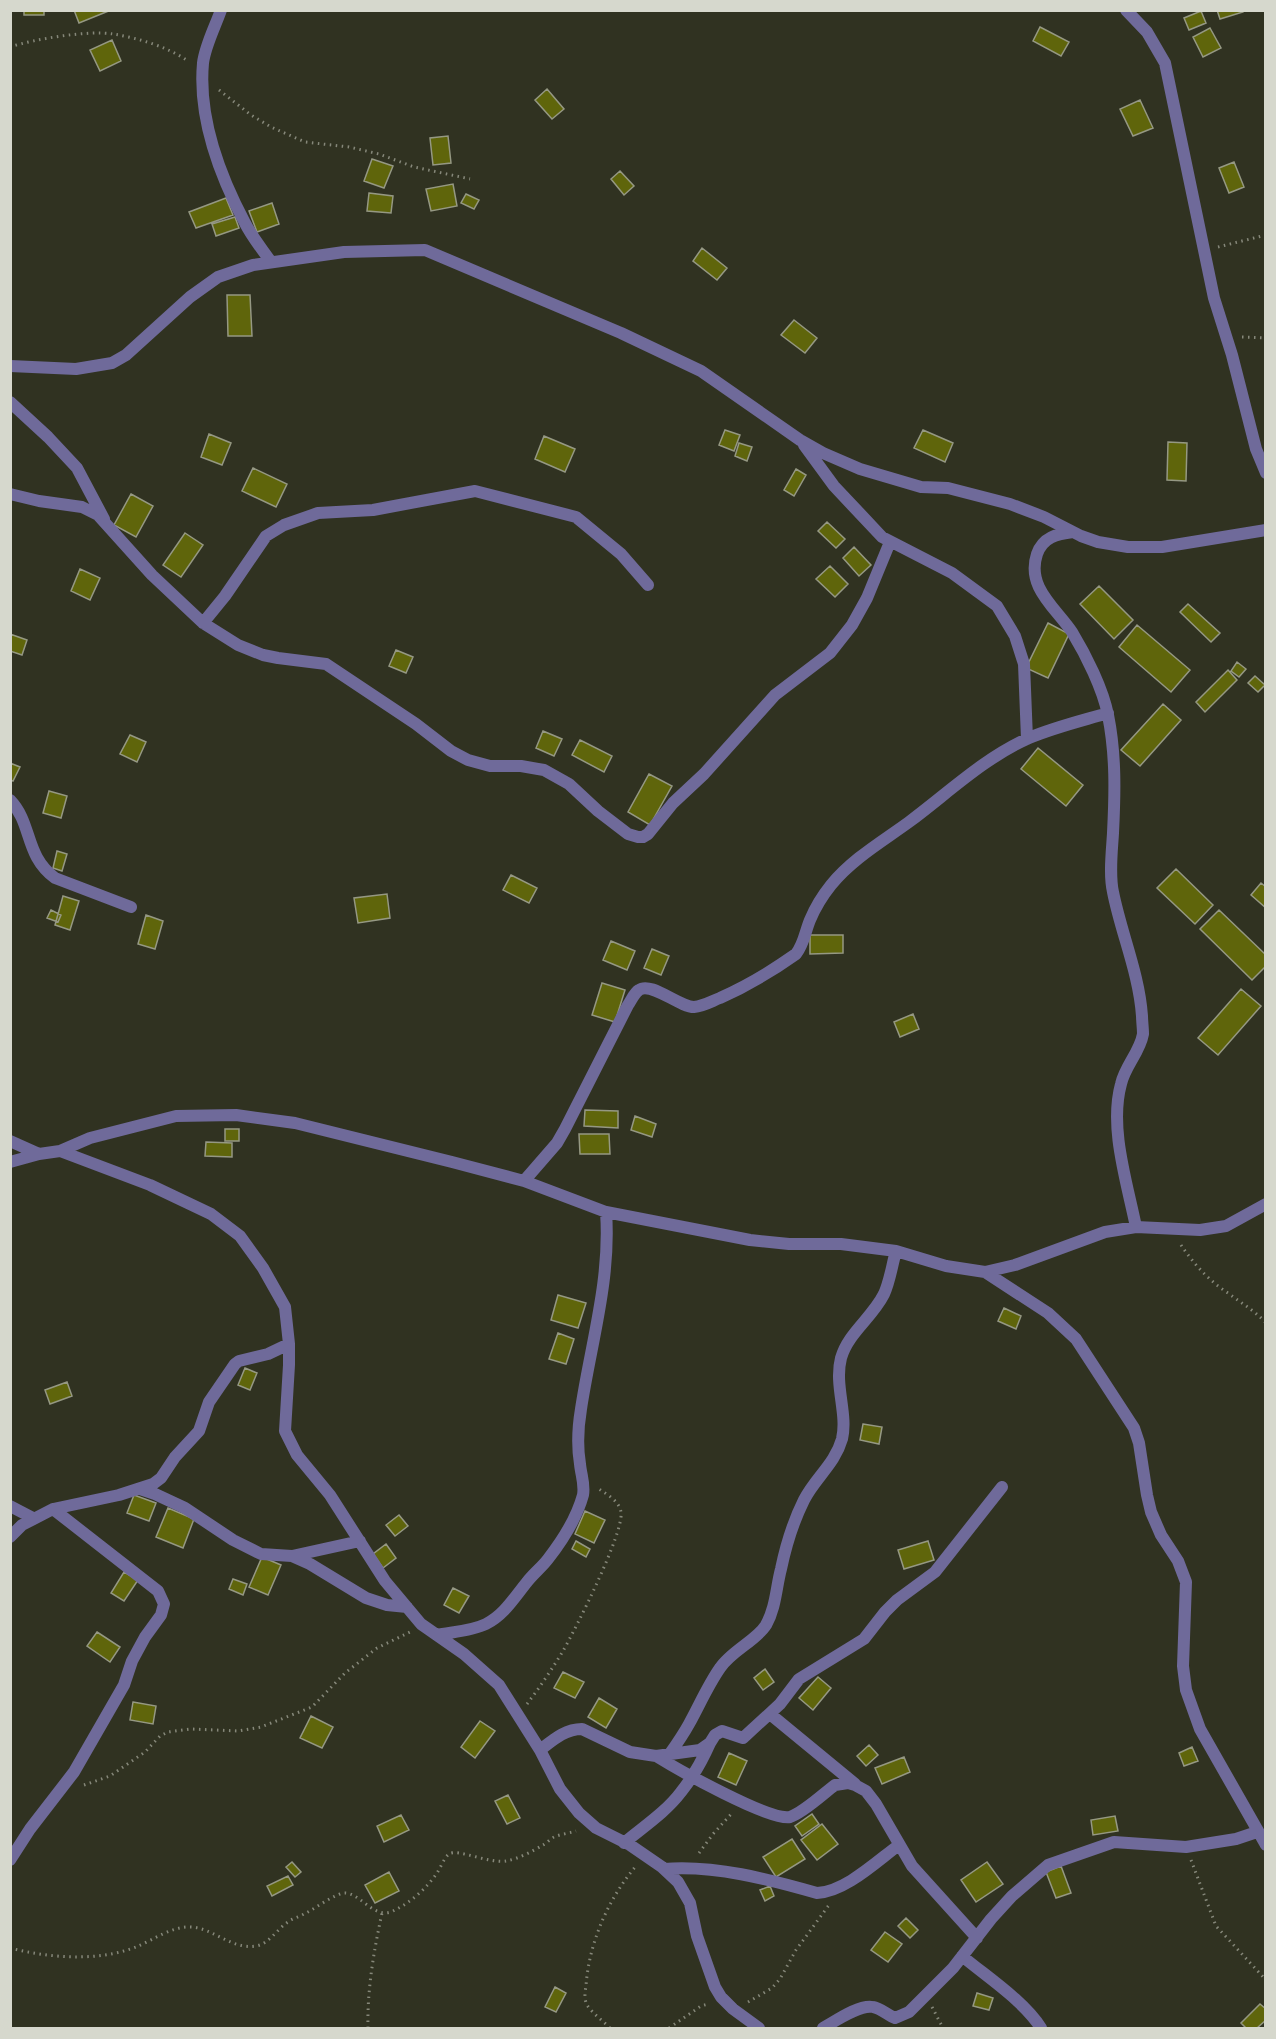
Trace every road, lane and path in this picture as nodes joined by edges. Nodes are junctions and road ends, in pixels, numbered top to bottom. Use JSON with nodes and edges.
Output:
{"nodes":[{"id":1,"x":220,"y":10,"type":"edge"},
{"id":2,"x":1126,"y":10,"type":"edge"},
{"id":3,"x":10,"y":47,"type":"edge"},
{"id":4,"x":203,"y":75,"type":"junction"},
{"id":5,"x":470,"y":179,"type":"dead end"},
{"id":6,"x":1266,"y":235,"type":"edge"},
{"id":7,"x":1204,"y":250,"type":"junction"},
{"id":8,"x":271,"y":262,"type":"junction"},
{"id":9,"x":1225,"y":335,"type":"junction"},
{"id":10,"x":1266,"y":338,"type":"edge"},
{"id":11,"x":10,"y":366,"type":"edge"},
{"id":12,"x":10,"y":402,"type":"edge"},
{"id":13,"x":800,"y":440,"type":"junction"},
{"id":14,"x":1266,"y":474,"type":"edge"},
{"id":15,"x":10,"y":494,"type":"edge"},
{"id":16,"x":106,"y":523,"type":"junction"},
{"id":17,"x":1266,"y":530,"type":"edge"},
{"id":18,"x":1074,"y":532,"type":"junction"},
{"id":19,"x":890,"y":542,"type":"junction"},
{"id":20,"x":648,"y":585,"type":"dead end"},
{"id":21,"x":203,"y":623,"type":"junction"},
{"id":22,"x":1108,"y":713,"type":"junction"},
{"id":23,"x":1027,"y":739,"type":"junction"},
{"id":24,"x":10,"y":800,"type":"edge"},
{"id":25,"x":131,"y":906,"type":"dead end"},
{"id":26,"x":10,"y":1141,"type":"edge"},
{"id":27,"x":60,"y":1151,"type":"junction"},
{"id":28,"x":39,"y":1154,"type":"junction"},
{"id":29,"x":10,"y":1162,"type":"edge"},
{"id":30,"x":524,"y":1181,"type":"junction"},
{"id":31,"x":1266,"y":1204,"type":"edge"},
{"id":32,"x":606,"y":1212,"type":"junction"},
{"id":33,"x":1136,"y":1227,"type":"junction"},
{"id":34,"x":1169,"y":1228,"type":"junction"},
{"id":35,"x":896,"y":1251,"type":"junction"},
{"id":36,"x":985,"y":1272,"type":"junction"},
{"id":37,"x":1266,"y":1323,"type":"edge"},
{"id":38,"x":289,"y":1344,"type":"junction"},
{"id":39,"x":583,"y":1478,"type":"junction"},
{"id":40,"x":1002,"y":1486,"type":"dead end"},
{"id":41,"x":140,"y":1490,"type":"junction"},
{"id":42,"x":10,"y":1506,"type":"edge"},
{"id":43,"x":53,"y":1509,"type":"junction"},
{"id":44,"x":33,"y":1518,"type":"junction"},
{"id":45,"x":10,"y":1537,"type":"edge"},
{"id":46,"x":360,"y":1541,"type":"junction"},
{"id":47,"x":292,"y":1556,"type":"junction"},
{"id":48,"x":407,"y":1607,"type":"junction"},
{"id":49,"x":421,"y":1624,"type":"junction"},
{"id":50,"x":437,"y":1635,"type":"junction"},
{"id":51,"x":770,"y":1714,"type":"junction"},
{"id":52,"x":519,"y":1715,"type":"junction"},
{"id":53,"x":710,"y":1743,"type":"junction"},
{"id":54,"x":540,"y":1750,"type":"junction"},
{"id":55,"x":669,"y":1755,"type":"junction"},
{"id":56,"x":656,"y":1756,"type":"junction"},
{"id":57,"x":692,"y":1778,"type":"junction"},
{"id":58,"x":855,"y":1785,"type":"junction"},
{"id":59,"x":59,"y":1791,"type":"junction"},
{"id":60,"x":742,"y":1802,"type":"junction"},
{"id":61,"x":596,"y":1828,"type":"junction"},
{"id":62,"x":1257,"y":1832,"type":"junction"},
{"id":63,"x":624,"y":1842,"type":"junction"},
{"id":64,"x":899,"y":1845,"type":"junction"},
{"id":65,"x":1266,"y":1845,"type":"edge"},
{"id":66,"x":1186,"y":1847,"type":"junction"},
{"id":67,"x":645,"y":1856,"type":"junction"},
{"id":68,"x":10,"y":1860,"type":"edge"},
{"id":69,"x":689,"y":1867,"type":"junction"},
{"id":70,"x":664,"y":1869,"type":"junction"},
{"id":71,"x":842,"y":1887,"type":"junction"},
{"id":72,"x":382,"y":1912,"type":"junction"},
{"id":73,"x":977,"y":1938,"type":"junction"},
{"id":74,"x":10,"y":1948,"type":"edge"},
{"id":75,"x":962,"y":1956,"type":"junction"},
{"id":76,"x":1266,"y":1980,"type":"edge"},
{"id":77,"x":926,"y":1995,"type":"junction"},
{"id":78,"x":733,"y":2008,"type":"junction"},
{"id":79,"x":368,"y":2028,"type":"edge"},
{"id":80,"x":610,"y":2028,"type":"edge"},
{"id":81,"x":669,"y":2028,"type":"edge"},
{"id":82,"x":759,"y":2028,"type":"edge"},
{"id":83,"x":823,"y":2028,"type":"edge"},
{"id":84,"x":943,"y":2028,"type":"edge"},
{"id":85,"x":1041,"y":2028,"type":"edge"}],
"edges":[{"from":1,"to":4,"type":"street"},
{"from":2,"to":7,"type":"street"},
{"from":3,"to":4,"type":"path"},
{"from":4,"to":5,"type":"path"},
{"from":4,"to":8,"type":"street"},
{"from":6,"to":7,"type":"path"},
{"from":7,"to":9,"type":"street"},
{"from":8,"to":11,"type":"street"},
{"from":8,"to":13,"type":"street"},
{"from":9,"to":10,"type":"path"},
{"from":9,"to":14,"type":"street"},
{"from":12,"to":16,"type":"street"},
{"from":13,"to":18,"type":"street"},
{"from":13,"to":19,"type":"street"},
{"from":15,"to":16,"type":"street"},
{"from":16,"to":21,"type":"street"},
{"from":17,"to":18,"type":"street"},
{"from":18,"to":22,"type":"street"},
{"from":19,"to":21,"type":"street"},
{"from":19,"to":23,"type":"street"},
{"from":20,"to":21,"type":"street"},
{"from":22,"to":23,"type":"street"},
{"from":22,"to":33,"type":"street"},
{"from":23,"to":30,"type":"street"},
{"from":24,"to":25,"type":"street"},
{"from":26,"to":28,"type":"street"},
{"from":27,"to":28,"type":"street"},
{"from":27,"to":30,"type":"street"},
{"from":27,"to":38,"type":"street"},
{"from":28,"to":29,"type":"street"},
{"from":30,"to":32,"type":"street"},
{"from":31,"to":34,"type":"street"},
{"from":32,"to":35,"type":"street"},
{"from":32,"to":39,"type":"street"},
{"from":33,"to":34,"type":"street"},
{"from":33,"to":36,"type":"street"},
{"from":34,"to":37,"type":"path"},
{"from":35,"to":36,"type":"street"},
{"from":35,"to":55,"type":"street"},
{"from":36,"to":62,"type":"street"},
{"from":38,"to":41,"type":"street"},
{"from":38,"to":46,"type":"street"},
{"from":39,"to":50,"type":"street"},
{"from":39,"to":52,"type":"path"},
{"from":40,"to":51,"type":"street"},
{"from":41,"to":43,"type":"street"},
{"from":41,"to":47,"type":"street"},
{"from":42,"to":44,"type":"street"},
{"from":43,"to":44,"type":"street"},
{"from":43,"to":59,"type":"street"},
{"from":44,"to":45,"type":"street"},
{"from":46,"to":47,"type":"street"},
{"from":46,"to":48,"type":"street"},
{"from":47,"to":48,"type":"street"},
{"from":48,"to":49,"type":"street"},
{"from":49,"to":50,"type":"street"},
{"from":49,"to":59,"type":"path"},
{"from":50,"to":52,"type":"street"},
{"from":51,"to":53,"type":"street"},
{"from":51,"to":58,"type":"street"},
{"from":52,"to":54,"type":"street"},
{"from":53,"to":55,"type":"street"},
{"from":53,"to":57,"type":"street"},
{"from":54,"to":56,"type":"street"},
{"from":54,"to":61,"type":"street"},
{"from":55,"to":56,"type":"street"},
{"from":56,"to":57,"type":"street"},
{"from":57,"to":60,"type":"street"},
{"from":57,"to":63,"type":"street"},
{"from":58,"to":60,"type":"street"},
{"from":58,"to":64,"type":"street"},
{"from":59,"to":68,"type":"street"},
{"from":60,"to":69,"type":"path"},
{"from":61,"to":63,"type":"street"},
{"from":61,"to":72,"type":"path"},
{"from":62,"to":65,"type":"street"},
{"from":62,"to":66,"type":"street"},
{"from":63,"to":67,"type":"street"},
{"from":64,"to":71,"type":"street"},
{"from":64,"to":73,"type":"street"},
{"from":66,"to":73,"type":"street"},
{"from":66,"to":76,"type":"path"},
{"from":67,"to":70,"type":"street"},
{"from":67,"to":80,"type":"path"},
{"from":69,"to":70,"type":"street"},
{"from":69,"to":71,"type":"street"},
{"from":70,"to":78,"type":"street"},
{"from":71,"to":78,"type":"path"},
{"from":72,"to":74,"type":"path"},
{"from":72,"to":79,"type":"path"},
{"from":73,"to":75,"type":"street"},
{"from":75,"to":77,"type":"street"},
{"from":75,"to":85,"type":"street"},
{"from":77,"to":83,"type":"street"},
{"from":77,"to":84,"type":"path"},
{"from":78,"to":81,"type":"path"},
{"from":78,"to":82,"type":"street"}]}
